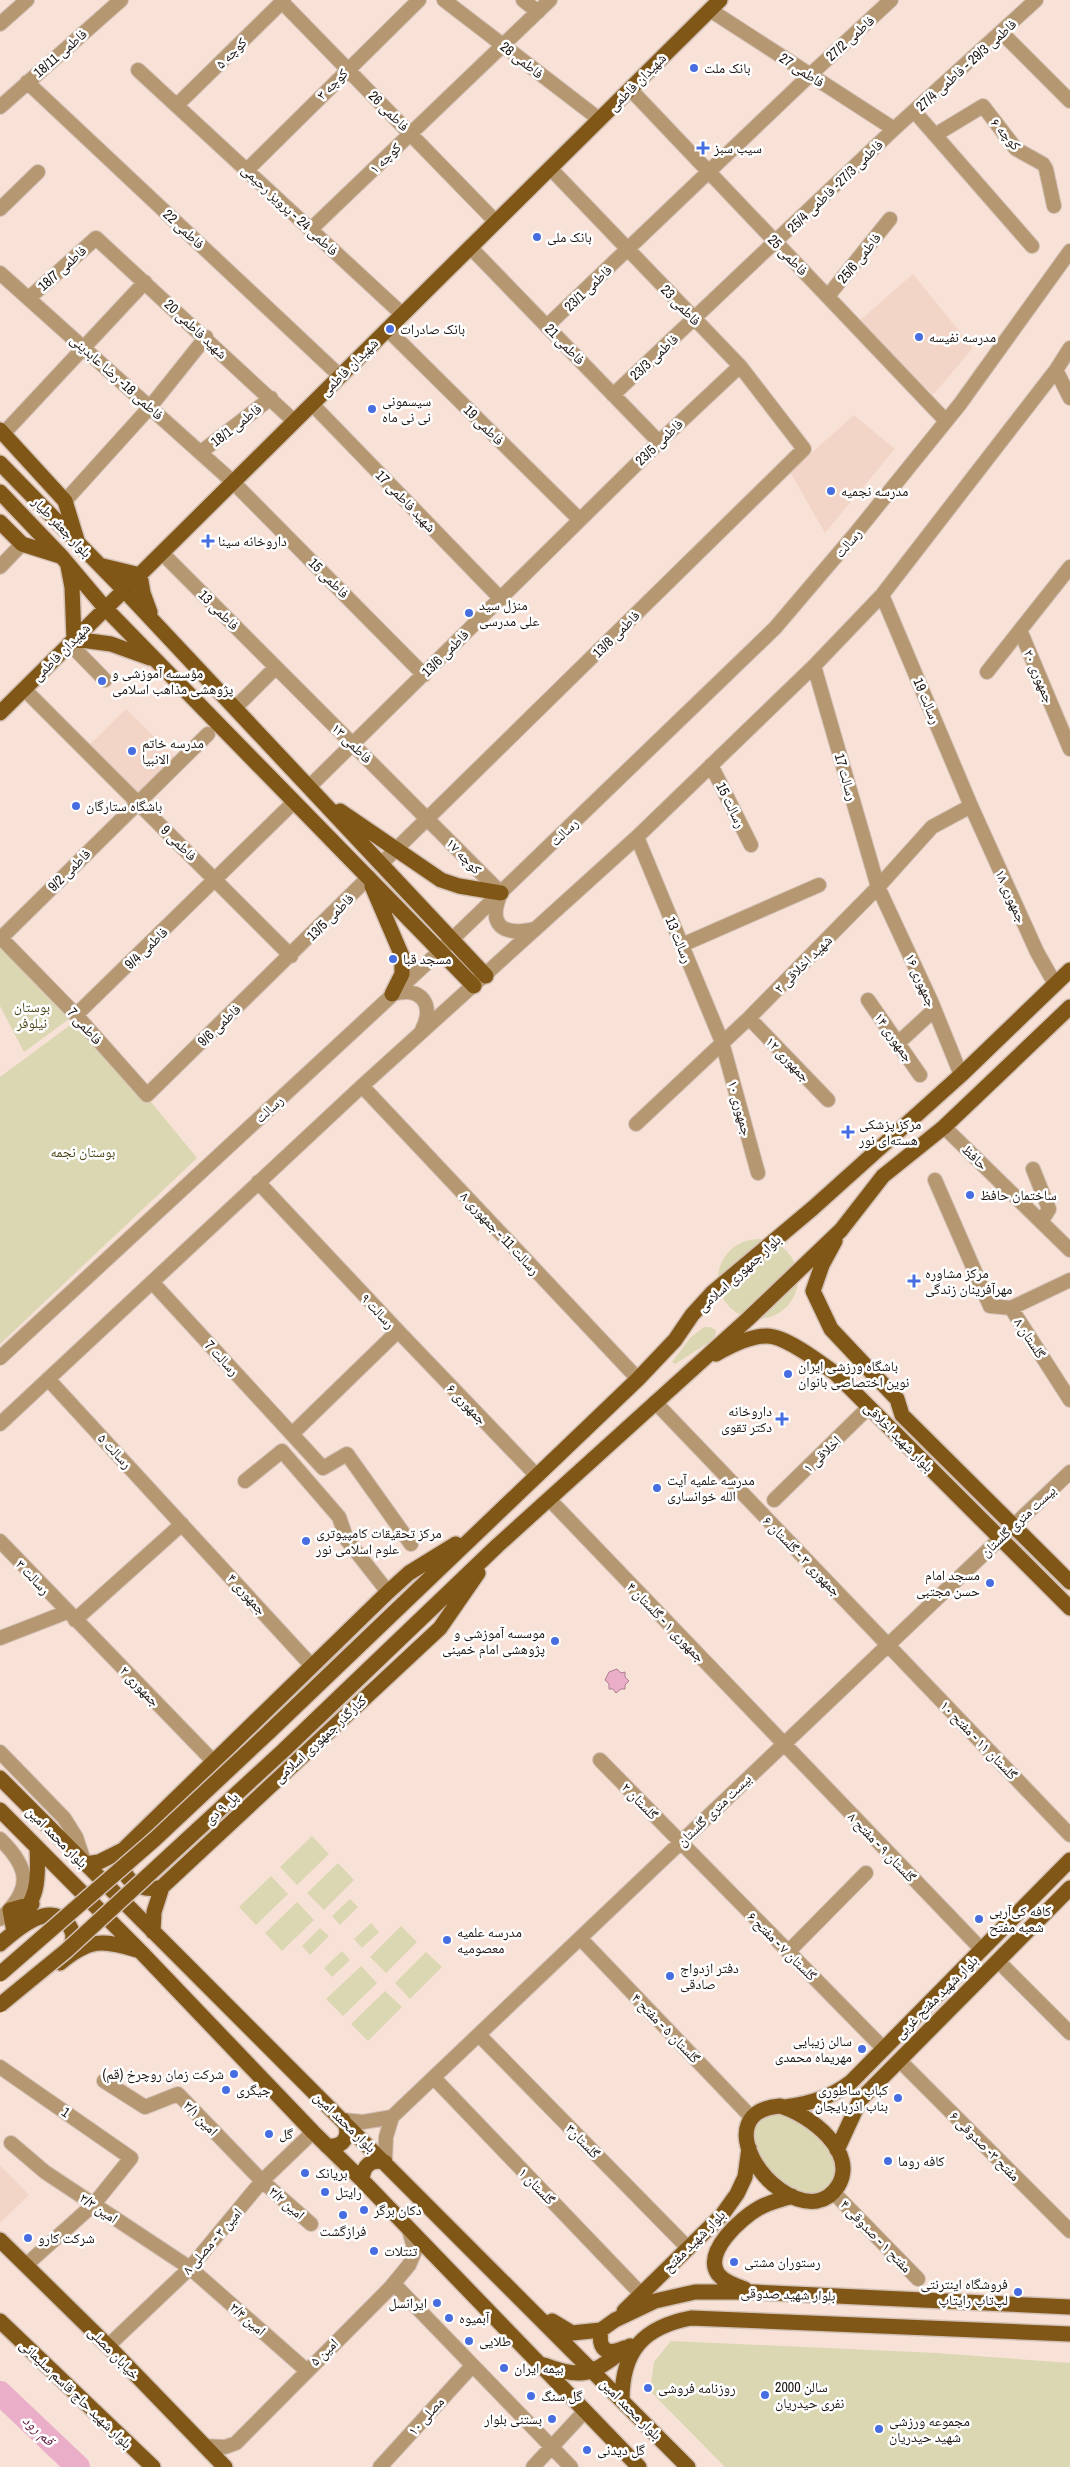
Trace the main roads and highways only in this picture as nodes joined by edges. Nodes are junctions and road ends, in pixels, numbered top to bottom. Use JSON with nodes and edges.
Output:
{"nodes":[{"id":1,"x":715,"y":5,"type":"edge"},
{"id":2,"x":2,"y":432,"type":"edge"},
{"id":3,"x":0,"y":463,"type":"edge"},
{"id":4,"x":0,"y":492,"type":"edge"},
{"id":5,"x":0,"y":522,"type":"edge"},
{"id":6,"x":78,"y":544,"type":"junction"},
{"id":7,"x":64,"y":560,"type":"junction"},
{"id":8,"x":99,"y":564,"type":"junction"},
{"id":9,"x":140,"y":575,"type":"junction"},
{"id":10,"x":124,"y":590,"type":"junction"},
{"id":11,"x":105,"y":608,"type":"junction"},
{"id":12,"x":158,"y":626,"type":"junction"},
{"id":13,"x":72,"y":641,"type":"junction"},
{"id":14,"x":156,"y":661,"type":"junction"},
{"id":15,"x":0,"y":713,"type":"edge"},
{"id":16,"x":313,"y":791,"type":"junction"},
{"id":17,"x":369,"y":877,"type":"junction"},
{"id":18,"x":501,"y":893,"type":"road end"},
{"id":19,"x":1070,"y":970,"type":"edge"},
{"id":20,"x":486,"y":976,"type":"road end"},
{"id":21,"x":474,"y":986,"type":"road end"},
{"id":22,"x":392,"y":994,"type":"road end"},
{"id":23,"x":1070,"y":1007,"type":"edge"},
{"id":24,"x":841,"y":1230,"type":"junction"},
{"id":25,"x":699,"y":1363,"type":"junction"},
{"id":26,"x":481,"y":1529,"type":"junction"},
{"id":27,"x":497,"y":1546,"type":"junction"},
{"id":28,"x":1070,"y":1582,"type":"edge"},
{"id":29,"x":420,"y":1588,"type":"joint"},
{"id":30,"x":1070,"y":1608,"type":"edge"},
{"id":31,"x":0,"y":1778,"type":"edge"},
{"id":32,"x":0,"y":1810,"type":"edge"},
{"id":33,"x":37,"y":1847,"type":"junction"},
{"id":34,"x":123,"y":1850,"type":"junction"},
{"id":35,"x":1070,"y":1860,"type":"edge"},
{"id":36,"x":85,"y":1864,"type":"junction"},
{"id":37,"x":162,"y":1887,"type":"junction"},
{"id":38,"x":1070,"y":1888,"type":"edge"},
{"id":39,"x":32,"y":1904,"type":"junction"},
{"id":40,"x":5,"y":1914,"type":"edge"},
{"id":41,"x":14,"y":1932,"type":"junction"},
{"id":42,"x":152,"y":1932,"type":"junction"},
{"id":43,"x":0,"y":1944,"type":"edge"},
{"id":44,"x":141,"y":1952,"type":"junction"},
{"id":45,"x":68,"y":1956,"type":"junction"},
{"id":46,"x":0,"y":1974,"type":"edge"},
{"id":47,"x":0,"y":2004,"type":"edge"},
{"id":48,"x":0,"y":2010,"type":"edge"},
{"id":49,"x":785,"y":2107,"type":"junction"},
{"id":50,"x":343,"y":2120,"type":"junction"},
{"id":51,"x":327,"y":2146,"type":"junction"},
{"id":52,"x":749,"y":2148,"type":"junction"},
{"id":53,"x":837,"y":2150,"type":"junction"},
{"id":54,"x":385,"y":2162,"type":"junction"},
{"id":55,"x":362,"y":2180,"type":"junction"},
{"id":56,"x":792,"y":2196,"type":"junction"},
{"id":57,"x":0,"y":2240,"type":"edge"},
{"id":58,"x":753,"y":2292,"type":"junction"},
{"id":59,"x":525,"y":2302,"type":"junction"},
{"id":60,"x":1070,"y":2307,"type":"edge"},
{"id":61,"x":615,"y":2320,"type":"junction"},
{"id":62,"x":0,"y":2321,"type":"edge"},
{"id":63,"x":601,"y":2330,"type":"junction"},
{"id":64,"x":1070,"y":2334,"type":"edge"},
{"id":65,"x":636,"y":2343,"type":"junction"},
{"id":66,"x":540,"y":2364,"type":"junction"},
{"id":67,"x":593,"y":2372,"type":"junction"},
{"id":68,"x":622,"y":2400,"type":"junction"},
{"id":69,"x":153,"y":2467,"type":"edge"},
{"id":70,"x":225,"y":2467,"type":"edge"},
{"id":71,"x":639,"y":2467,"type":"edge"},
{"id":72,"x":688,"y":2467,"type":"edge"}],
"edges":[{"from":1,"to":9,"type":"main road","name":"شهیدان فاطمی"},
{"from":2,"to":6,"type":"main road"},
{"from":3,"to":6,"type":"main road","name":"بلوار جعفر طیار"},
{"from":4,"to":7,"type":"main road","name":"بلوار جعفر طیار"},
{"from":5,"to":7,"type":"main road"},
{"from":6,"to":8,"type":"main road","name":"بلوار جعفر طیار"},
{"from":7,"to":11,"type":"main road","name":"بلوار جعفر طیار"},
{"from":7,"to":13,"type":"main road"},
{"from":8,"to":9,"type":"main road"},
{"from":8,"to":10,"type":"main road","name":"بلوار جعفر طیار"},
{"from":9,"to":10,"type":"main road","name":"شهیدان فاطمی"},
{"from":9,"to":12,"type":"main road"},
{"from":10,"to":11,"type":"main road","name":"شهیدان فاطمی"},
{"from":10,"to":12,"type":"main road","name":"بلوار جعفر طیار"},
{"from":11,"to":13,"type":"main road","name":"شهیدان فاطمی"},
{"from":11,"to":14,"type":"main road","name":"بلوار جعفر طیار"},
{"from":12,"to":16,"type":"main road","name":"بلوار جعفر طیار"},
{"from":13,"to":14,"type":"main road"},
{"from":13,"to":15,"type":"main road","name":"شهیدان فاطمی"},
{"from":14,"to":17,"type":"main road","name":"بلوار جعفر طیار"},
{"from":16,"to":18,"type":"main road"},
{"from":16,"to":20,"type":"main road"},
{"from":17,"to":21,"type":"main road","name":"بلوار جعفر طیار"},
{"from":17,"to":22,"type":"main road"},
{"from":19,"to":26,"type":"main road","name":"بلوار جمهوری اسلامی"},
{"from":23,"to":24,"type":"main road"},
{"from":24,"to":25,"type":"main road"},
{"from":24,"to":28,"type":"main road","name":"بلوار شهید اخلاقی"},
{"from":25,"to":27,"type":"main road"},
{"from":25,"to":30,"type":"main road","name":"بلوار شهید اخلاقی"},
{"from":26,"to":29,"type":"main road","name":"بلوار جمهوری اسلامی"},
{"from":26,"to":34,"type":"main road"},
{"from":27,"to":37,"type":"main road","name":"کنارگذر جمهوری اسلامی"},
{"from":27,"to":47,"type":"main road","name":"پل ۹ دی","bridge":true},
{"from":29,"to":46,"type":"main road","name":"پل ۹ دی","bridge":true},
{"from":31,"to":36,"type":"main road","name":"بلوار محمد امین"},
{"from":32,"to":33,"type":"main road","name":"بلوار محمد امین"},
{"from":33,"to":39,"type":"main road"},
{"from":33,"to":44,"type":"main road","name":"بلوار محمد امین"},
{"from":34,"to":36,"type":"main road"},
{"from":34,"to":37,"type":"main road"},
{"from":35,"to":49,"type":"main road","name":"بلوار شهید مفتح غربی"},
{"from":36,"to":42,"type":"main road","name":"بلوار محمد امین"},
{"from":37,"to":42,"type":"main road","name":"کنارگذر جمهوری اسلامی"},
{"from":38,"to":53,"type":"main road","name":"بلوار شهید مفتح غربی"},
{"from":39,"to":40,"type":"main road"},
{"from":39,"to":41,"type":"main road"},
{"from":40,"to":41,"type":"main road"},
{"from":41,"to":43,"type":"main road"},
{"from":41,"to":45,"type":"main road"},
{"from":42,"to":50,"type":"main road","name":"بلوار محمد امین"},
{"from":44,"to":45,"type":"main road"},
{"from":44,"to":51,"type":"main road","name":"بلوار محمد امین"},
{"from":45,"to":48,"type":"main road"},
{"from":49,"to":52,"type":"main road"},
{"from":49,"to":53,"type":"main road"},
{"from":50,"to":51,"type":"main road"},
{"from":50,"to":54,"type":"main road","name":"بلوار محمد امین"},
{"from":51,"to":55,"type":"main road","name":"بلوار محمد امین"},
{"from":52,"to":56,"type":"main road"},
{"from":52,"to":61,"type":"main road","name":"بلوار شهید مفتح"},
{"from":53,"to":56,"type":"main road"},
{"from":54,"to":55,"type":"main road"},
{"from":54,"to":59,"type":"main road","name":"بلوار محمد امین"},
{"from":55,"to":66,"type":"main road","name":"بلوار محمد امین"},
{"from":56,"to":58,"type":"main road","name":"بلوار شهید مفتح"},
{"from":57,"to":70,"type":"main road","name":"خیابان مصلی"},
{"from":58,"to":60,"type":"main road","name":"بلوار شهید صدوقی"},
{"from":58,"to":61,"type":"main road","name":"بلوار شهید صدوقی"},
{"from":59,"to":63,"type":"main road","name":"بلوار شهید صدوقی"},
{"from":59,"to":67,"type":"main road","name":"بلوار محمد امین"},
{"from":61,"to":63,"type":"main road","name":"بلوار شهید صدوقی"},
{"from":62,"to":69,"type":"main road","name":"بلوار شهید حاج قاسم سلیمانی"},
{"from":63,"to":65,"type":"main road"},
{"from":64,"to":65,"type":"main road","name":"بلوار شهید صدوقی"},
{"from":65,"to":67,"type":"main road"},
{"from":65,"to":68,"type":"main road","name":"بلوار شهید صدوقی"},
{"from":66,"to":67,"type":"main road"},
{"from":66,"to":71,"type":"main road","name":"بلوار محمد امین"},
{"from":67,"to":68,"type":"main road","name":"بلوار محمد امین"},
{"from":68,"to":72,"type":"main road","name":"بلوار محمد امین"}]}
